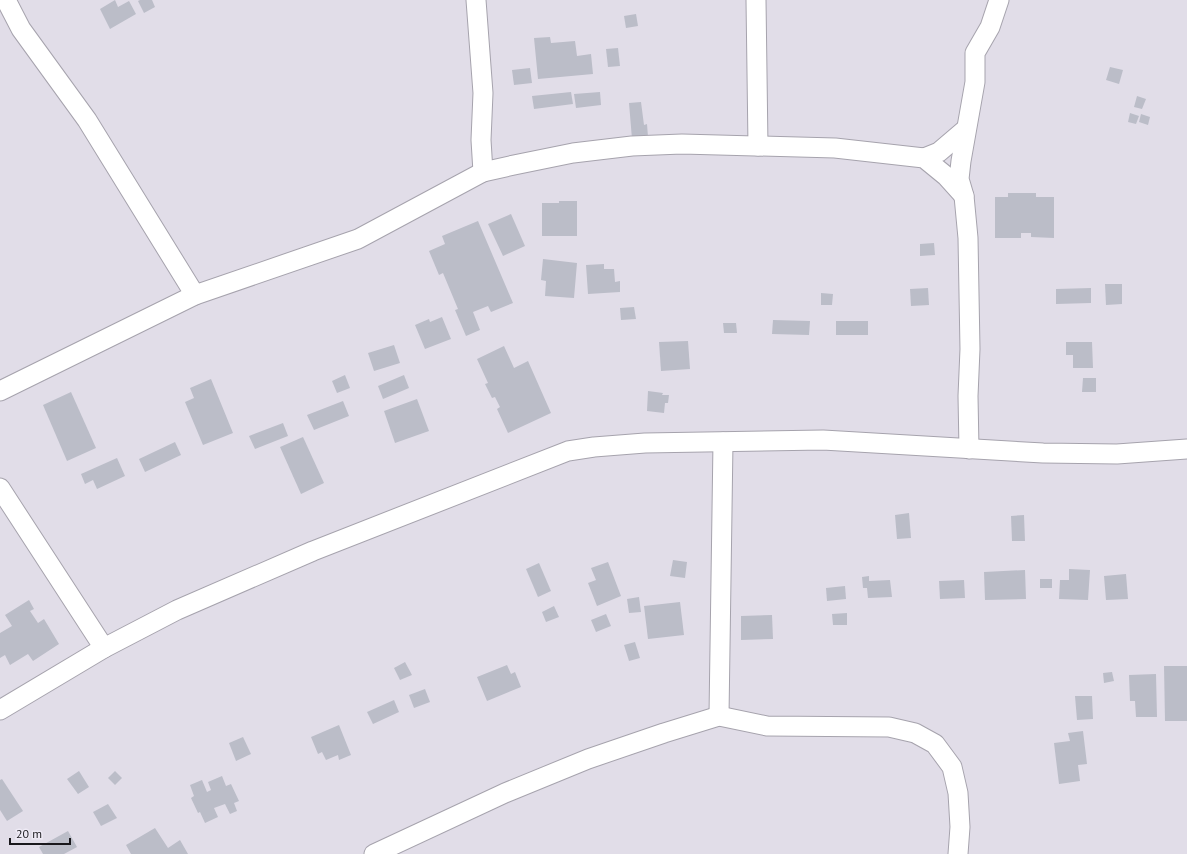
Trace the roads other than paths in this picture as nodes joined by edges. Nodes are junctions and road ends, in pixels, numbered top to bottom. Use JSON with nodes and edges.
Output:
{"nodes":[{"id":1,"x":6,"y":0,"type":"edge"},
{"id":2,"x":476,"y":0,"type":"edge"},
{"id":3,"x":756,"y":0,"type":"edge"},
{"id":4,"x":999,"y":0,"type":"edge"},
{"id":5,"x":966,"y":129,"type":"junction"},
{"id":6,"x":758,"y":146,"type":"junction"},
{"id":7,"x":924,"y":158,"type":"junction"},
{"id":8,"x":483,"y":172,"type":"junction"},
{"id":9,"x":964,"y":196,"type":"junction"},
{"id":10,"x":195,"y":295,"type":"junction"},
{"id":11,"x":0,"y":391,"type":"edge"},
{"id":12,"x":723,"y":442,"type":"junction"},
{"id":13,"x":1187,"y":448,"type":"edge"},
{"id":14,"x":969,"y":449,"type":"junction"},
{"id":15,"x":0,"y":488,"type":"edge"},
{"id":16,"x":104,"y":648,"type":"junction"},
{"id":17,"x":0,"y":710,"type":"edge"},
{"id":18,"x":719,"y":716,"type":"junction"},
{"id":19,"x":374,"y":854,"type":"edge"},
{"id":20,"x":958,"y":854,"type":"edge"}],
"edges":[{"from":1,"to":10,"type":"street"},
{"from":2,"to":8,"type":"street"},
{"from":3,"to":6,"type":"street"},
{"from":4,"to":5,"type":"street"},
{"from":5,"to":7,"type":"street"},
{"from":5,"to":9,"type":"street"},
{"from":6,"to":7,"type":"street"},
{"from":6,"to":8,"type":"street"},
{"from":7,"to":9,"type":"street"},
{"from":8,"to":10,"type":"street"},
{"from":9,"to":14,"type":"street"},
{"from":10,"to":11,"type":"street"},
{"from":12,"to":14,"type":"street"},
{"from":12,"to":16,"type":"street"},
{"from":12,"to":18,"type":"street"},
{"from":13,"to":14,"type":"street"},
{"from":15,"to":16,"type":"street"},
{"from":16,"to":17,"type":"street"},
{"from":18,"to":19,"type":"street"},
{"from":18,"to":20,"type":"street"}]}
